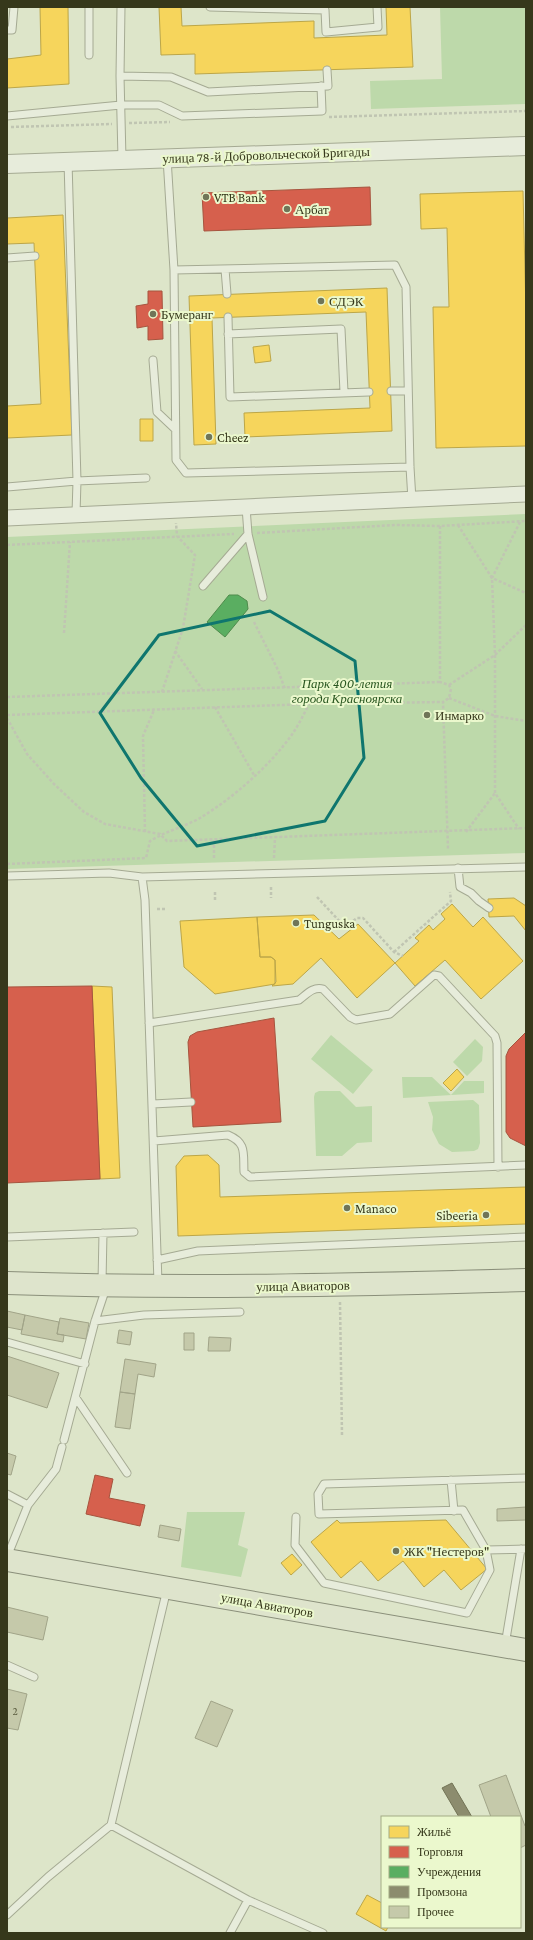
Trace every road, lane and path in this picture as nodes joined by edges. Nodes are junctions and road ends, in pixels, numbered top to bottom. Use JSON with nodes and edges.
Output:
{"nodes":[{"id":1,"x":14,"y":7,"type":"edge"},
{"id":2,"x":89,"y":7,"type":"edge"},
{"id":3,"x":121,"y":7,"type":"edge"},
{"id":4,"x":210,"y":7,"type":"edge"},
{"id":5,"x":377,"y":7,"type":"edge"},
{"id":6,"x":7,"y":30,"type":"edge"},
{"id":7,"x":89,"y":55,"type":"dead end"},
{"id":8,"x":327,"y":70,"type":"dead end"},
{"id":9,"x":120,"y":76,"type":"junction"},
{"id":10,"x":321,"y":86,"type":"junction"},
{"id":11,"x":121,"y":105,"type":"junction"},
{"id":12,"x":7,"y":116,"type":"edge"},
{"id":13,"x":526,"y":146,"type":"edge"},
{"id":14,"x":167,"y":158,"type":"junction"},
{"id":15,"x":122,"y":159,"type":"junction"},
{"id":16,"x":68,"y":161,"type":"junction"},
{"id":17,"x":7,"y":164,"type":"edge"},
{"id":18,"x":35,"y":256,"type":"dead end"},
{"id":19,"x":7,"y":258,"type":"edge"},
{"id":20,"x":225,"y":269,"type":"junction"},
{"id":21,"x":174,"y":270,"type":"junction"},
{"id":22,"x":227,"y":294,"type":"dead end"},
{"id":23,"x":228,"y":317,"type":"dead end"},
{"id":24,"x":228,"y":334,"type":"junction"},
{"id":25,"x":153,"y":360,"type":"dead end"},
{"id":26,"x":391,"y":391,"type":"dead end"},
{"id":27,"x":408,"y":391,"type":"junction"},
{"id":28,"x":344,"y":392,"type":"junction"},
{"id":29,"x":369,"y":392,"type":"dead end"},
{"id":30,"x":175,"y":429,"type":"junction"},
{"id":31,"x":410,"y":467,"type":"junction"},
{"id":32,"x":146,"y":478,"type":"dead end"},
{"id":33,"x":77,"y":481,"type":"junction"},
{"id":34,"x":7,"y":487,"type":"edge"},
{"id":35,"x":526,"y":494,"type":"edge"},
{"id":36,"x":412,"y":500,"type":"junction"},
{"id":37,"x":246,"y":507,"type":"junction"},
{"id":38,"x":76,"y":514,"type":"junction"},
{"id":39,"x":7,"y":518,"type":"edge"},
{"id":40,"x":176,"y":522,"type":"dead end"},
{"id":41,"x":520,"y":522,"type":"junction"},
{"id":42,"x":526,"y":522,"type":"edge"},
{"id":43,"x":458,"y":525,"type":"junction"},
{"id":44,"x":440,"y":526,"type":"junction"},
{"id":45,"x":248,"y":534,"type":"junction"},
{"id":46,"x":177,"y":536,"type":"junction"},
{"id":47,"x":70,"y":542,"type":"junction"},
{"id":48,"x":7,"y":546,"type":"edge"},
{"id":49,"x":492,"y":578,"type":"junction"},
{"id":50,"x":203,"y":586,"type":"dead end"},
{"id":51,"x":526,"y":593,"type":"edge"},
{"id":52,"x":263,"y":597,"type":"dead end"},
{"id":53,"x":254,"y":622,"type":"dead end"},
{"id":54,"x":526,"y":625,"type":"edge"},
{"id":55,"x":64,"y":633,"type":"dead end"},
{"id":56,"x":175,"y":650,"type":"junction"},
{"id":57,"x":495,"y":655,"type":"junction"},
{"id":58,"x":440,"y":682,"type":"junction"},
{"id":59,"x":449,"y":685,"type":"junction"},
{"id":60,"x":202,"y":689,"type":"junction"},
{"id":61,"x":284,"y":689,"type":"junction"},
{"id":62,"x":162,"y":692,"type":"junction"},
{"id":63,"x":7,"y":697,"type":"edge"},
{"id":64,"x":449,"y":698,"type":"junction"},
{"id":65,"x":443,"y":702,"type":"junction"},
{"id":66,"x":310,"y":704,"type":"junction"},
{"id":67,"x":215,"y":707,"type":"junction"},
{"id":68,"x":154,"y":710,"type":"junction"},
{"id":69,"x":7,"y":715,"type":"edge"},
{"id":70,"x":495,"y":716,"type":"junction"},
{"id":71,"x":7,"y":718,"type":"edge"},
{"id":72,"x":526,"y":721,"type":"edge"},
{"id":73,"x":254,"y":775,"type":"junction"},
{"id":74,"x":495,"y":793,"type":"junction"},
{"id":75,"x":526,"y":828,"type":"edge"},
{"id":76,"x":519,"y":829,"type":"junction"},
{"id":77,"x":145,"y":832,"type":"junction"},
{"id":78,"x":447,"y":832,"type":"junction"},
{"id":79,"x":466,"y":832,"type":"junction"},
{"id":80,"x":160,"y":834,"type":"junction"},
{"id":81,"x":275,"y":838,"type":"junction"},
{"id":82,"x":214,"y":840,"type":"junction"},
{"id":83,"x":448,"y":849,"type":"dead end"},
{"id":84,"x":274,"y":858,"type":"dead end"},
{"id":85,"x":214,"y":859,"type":"dead end"},
{"id":86,"x":7,"y":864,"type":"edge"},
{"id":87,"x":526,"y":867,"type":"edge"},
{"id":88,"x":458,"y":868,"type":"junction"},
{"id":89,"x":7,"y":876,"type":"edge"},
{"id":90,"x":142,"y":877,"type":"junction"},
{"id":91,"x":271,"y":888,"type":"dead end"},
{"id":92,"x":215,"y":892,"type":"dead end"},
{"id":93,"x":450,"y":892,"type":"dead end"},
{"id":94,"x":316,"y":897,"type":"dead end"},
{"id":95,"x":271,"y":898,"type":"dead end"},
{"id":96,"x":215,"y":902,"type":"dead end"},
{"id":97,"x":489,"y":908,"type":"dead end"},
{"id":98,"x":166,"y":909,"type":"dead end"},
{"id":99,"x":158,"y":910,"type":"dead end"},
{"id":100,"x":394,"y":952,"type":"junction"},
{"id":101,"x":403,"y":956,"type":"dead end"},
{"id":102,"x":149,"y":1023,"type":"junction"},
{"id":103,"x":191,"y":1102,"type":"dead end"},
{"id":104,"x":153,"y":1104,"type":"junction"},
{"id":105,"x":154,"y":1141,"type":"junction"},
{"id":106,"x":526,"y":1165,"type":"edge"},
{"id":107,"x":498,"y":1166,"type":"junction"},
{"id":108,"x":134,"y":1232,"type":"dead end"},
{"id":109,"x":103,"y":1233,"type":"junction"},
{"id":110,"x":7,"y":1236,"type":"edge"},
{"id":111,"x":526,"y":1237,"type":"edge"},
{"id":112,"x":157,"y":1260,"type":"junction"},
{"id":113,"x":526,"y":1280,"type":"edge"},
{"id":114,"x":7,"y":1283,"type":"edge"},
{"id":115,"x":339,"y":1286,"type":"junction"},
{"id":116,"x":104,"y":1287,"type":"junction"},
{"id":117,"x":158,"y":1287,"type":"junction"},
{"id":118,"x":240,"y":1312,"type":"dead end"},
{"id":119,"x":95,"y":1321,"type":"junction"},
{"id":120,"x":7,"y":1342,"type":"edge"},
{"id":121,"x":85,"y":1364,"type":"junction"},
{"id":122,"x":76,"y":1398,"type":"junction"},
{"id":123,"x":342,"y":1435,"type":"dead end"},
{"id":124,"x":127,"y":1473,"type":"dead end"},
{"id":125,"x":526,"y":1478,"type":"edge"},
{"id":126,"x":451,"y":1480,"type":"junction"},
{"id":127,"x":7,"y":1494,"type":"edge"},
{"id":128,"x":28,"y":1505,"type":"junction"},
{"id":129,"x":454,"y":1510,"type":"junction"},
{"id":130,"x":296,"y":1517,"type":"dead end"},
{"id":131,"x":523,"y":1549,"type":"edge"},
{"id":132,"x":486,"y":1550,"type":"junction"},
{"id":133,"x":7,"y":1558,"type":"edge"},
{"id":134,"x":167,"y":1587,"type":"junction"},
{"id":135,"x":516,"y":1649,"type":"edge"},
{"id":136,"x":7,"y":1665,"type":"edge"},
{"id":137,"x":34,"y":1677,"type":"dead end"},
{"id":138,"x":111,"y":1825,"type":"junction"},
{"id":139,"x":248,"y":1900,"type":"junction"},
{"id":140,"x":7,"y":1915,"type":"edge"},
{"id":141,"x":230,"y":1933,"type":"edge"},
{"id":142,"x":323,"y":1933,"type":"edge"}],
"edges":[{"from":1,"to":6,"type":"lane"},
{"from":2,"to":7,"type":"lane"},
{"from":3,"to":9,"type":"lane"},
{"from":4,"to":5,"type":"lane"},
{"from":8,"to":10,"type":"lane"},
{"from":9,"to":10,"type":"lane"},
{"from":9,"to":11,"type":"lane"},
{"from":10,"to":11,"type":"lane"},
{"from":11,"to":12,"type":"lane"},
{"from":11,"to":15,"type":"lane"},
{"from":13,"to":14,"type":"street","name":"улица 78-й Добровольческой Бригады"},
{"from":14,"to":15,"type":"street","name":"улица 78-й Добровольческой Бригады"},
{"from":14,"to":21,"type":"lane"},
{"from":15,"to":16,"type":"street","name":"улица 78-й Добровольческой Бригады"},
{"from":16,"to":17,"type":"street","name":"улица 78-й Добровольческой Бригады"},
{"from":16,"to":33,"type":"lane"},
{"from":18,"to":19,"type":"lane"},
{"from":20,"to":21,"type":"lane"},
{"from":20,"to":22,"type":"lane"},
{"from":20,"to":27,"type":"lane"},
{"from":21,"to":30,"type":"lane"},
{"from":23,"to":24,"type":"lane"},
{"from":24,"to":28,"type":"lane"},
{"from":24,"to":28,"type":"lane"},
{"from":25,"to":30,"type":"lane"},
{"from":26,"to":27,"type":"lane"},
{"from":27,"to":31,"type":"lane"},
{"from":28,"to":29,"type":"lane"},
{"from":30,"to":31,"type":"lane"},
{"from":31,"to":36,"type":"lane"},
{"from":32,"to":33,"type":"lane"},
{"from":33,"to":34,"type":"lane"},
{"from":33,"to":38,"type":"lane"},
{"from":35,"to":36,"type":"street"},
{"from":36,"to":37,"type":"street"},
{"from":37,"to":38,"type":"street"},
{"from":37,"to":45,"type":"lane"},
{"from":38,"to":39,"type":"street"},
{"from":40,"to":46,"type":"path"},
{"from":41,"to":42,"type":"path"},
{"from":41,"to":43,"type":"path"},
{"from":41,"to":49,"type":"path"},
{"from":43,"to":44,"type":"path"},
{"from":43,"to":49,"type":"path"},
{"from":44,"to":45,"type":"path"},
{"from":44,"to":58,"type":"path"},
{"from":45,"to":46,"type":"path"},
{"from":45,"to":50,"type":"lane"},
{"from":45,"to":52,"type":"lane"},
{"from":46,"to":47,"type":"path"},
{"from":46,"to":56,"type":"path"},
{"from":47,"to":48,"type":"path"},
{"from":47,"to":55,"type":"path"},
{"from":49,"to":51,"type":"path"},
{"from":49,"to":57,"type":"path"},
{"from":53,"to":61,"type":"path"},
{"from":54,"to":57,"type":"path"},
{"from":56,"to":60,"type":"path"},
{"from":56,"to":62,"type":"path"},
{"from":57,"to":59,"type":"path"},
{"from":57,"to":70,"type":"path"},
{"from":58,"to":59,"type":"path"},
{"from":58,"to":61,"type":"path"},
{"from":59,"to":64,"type":"path"},
{"from":60,"to":61,"type":"path"},
{"from":60,"to":62,"type":"path"},
{"from":62,"to":63,"type":"path"},
{"from":64,"to":65,"type":"path"},
{"from":64,"to":70,"type":"path"},
{"from":65,"to":66,"type":"path"},
{"from":65,"to":78,"type":"path"},
{"from":66,"to":67,"type":"path"},
{"from":66,"to":73,"type":"path"},
{"from":67,"to":68,"type":"path"},
{"from":67,"to":73,"type":"path"},
{"from":68,"to":69,"type":"path"},
{"from":68,"to":77,"type":"path"},
{"from":70,"to":72,"type":"path"},
{"from":70,"to":74,"type":"path"},
{"from":71,"to":77,"type":"path"},
{"from":73,"to":80,"type":"path"},
{"from":74,"to":76,"type":"path"},
{"from":74,"to":79,"type":"path"},
{"from":75,"to":76,"type":"path"},
{"from":76,"to":79,"type":"path"},
{"from":77,"to":80,"type":"path"},
{"from":78,"to":79,"type":"path"},
{"from":78,"to":81,"type":"path"},
{"from":78,"to":83,"type":"path"},
{"from":80,"to":82,"type":"path"},
{"from":80,"to":86,"type":"path"},
{"from":81,"to":82,"type":"path"},
{"from":81,"to":84,"type":"path"},
{"from":82,"to":85,"type":"path"},
{"from":87,"to":88,"type":"lane"},
{"from":88,"to":90,"type":"lane"},
{"from":88,"to":97,"type":"lane"},
{"from":89,"to":90,"type":"lane"},
{"from":90,"to":102,"type":"lane"},
{"from":91,"to":95,"type":"path"},
{"from":92,"to":96,"type":"path"},
{"from":93,"to":100,"type":"path"},
{"from":94,"to":100,"type":"path"},
{"from":98,"to":99,"type":"path"},
{"from":100,"to":101,"type":"path"},
{"from":102,"to":104,"type":"lane"},
{"from":102,"to":107,"type":"lane"},
{"from":103,"to":104,"type":"lane"},
{"from":104,"to":105,"type":"lane"},
{"from":105,"to":107,"type":"lane"},
{"from":105,"to":112,"type":"lane"},
{"from":106,"to":107,"type":"lane"},
{"from":108,"to":109,"type":"lane"},
{"from":109,"to":110,"type":"lane"},
{"from":109,"to":116,"type":"lane"},
{"from":111,"to":112,"type":"lane"},
{"from":112,"to":117,"type":"lane"},
{"from":113,"to":115,"type":"main road","name":"улица Авиаторов"},
{"from":114,"to":116,"type":"main road","name":"улица Авиаторов"},
{"from":115,"to":117,"type":"main road","name":"улица Авиаторов"},
{"from":115,"to":123,"type":"path"},
{"from":116,"to":117,"type":"main road","name":"улица Авиаторов"},
{"from":116,"to":119,"type":"lane"},
{"from":118,"to":119,"type":"lane"},
{"from":119,"to":121,"type":"lane"},
{"from":120,"to":121,"type":"lane"},
{"from":121,"to":122,"type":"lane"},
{"from":122,"to":124,"type":"lane"},
{"from":122,"to":128,"type":"lane"},
{"from":125,"to":126,"type":"lane"},
{"from":126,"to":129,"type":"lane"},
{"from":126,"to":129,"type":"lane"},
{"from":127,"to":128,"type":"lane"},
{"from":128,"to":133,"type":"lane"},
{"from":129,"to":132,"type":"lane"},
{"from":130,"to":132,"type":"lane"},
{"from":131,"to":132,"type":"lane"},
{"from":131,"to":135,"type":"lane"},
{"from":133,"to":134,"type":"main road","name":"улица Авиаторов"},
{"from":134,"to":135,"type":"main road","name":"улица Авиаторов"},
{"from":134,"to":138,"type":"lane"},
{"from":136,"to":137,"type":"lane"},
{"from":138,"to":139,"type":"lane"},
{"from":138,"to":140,"type":"lane"},
{"from":139,"to":141,"type":"lane"},
{"from":139,"to":142,"type":"lane"}]}
